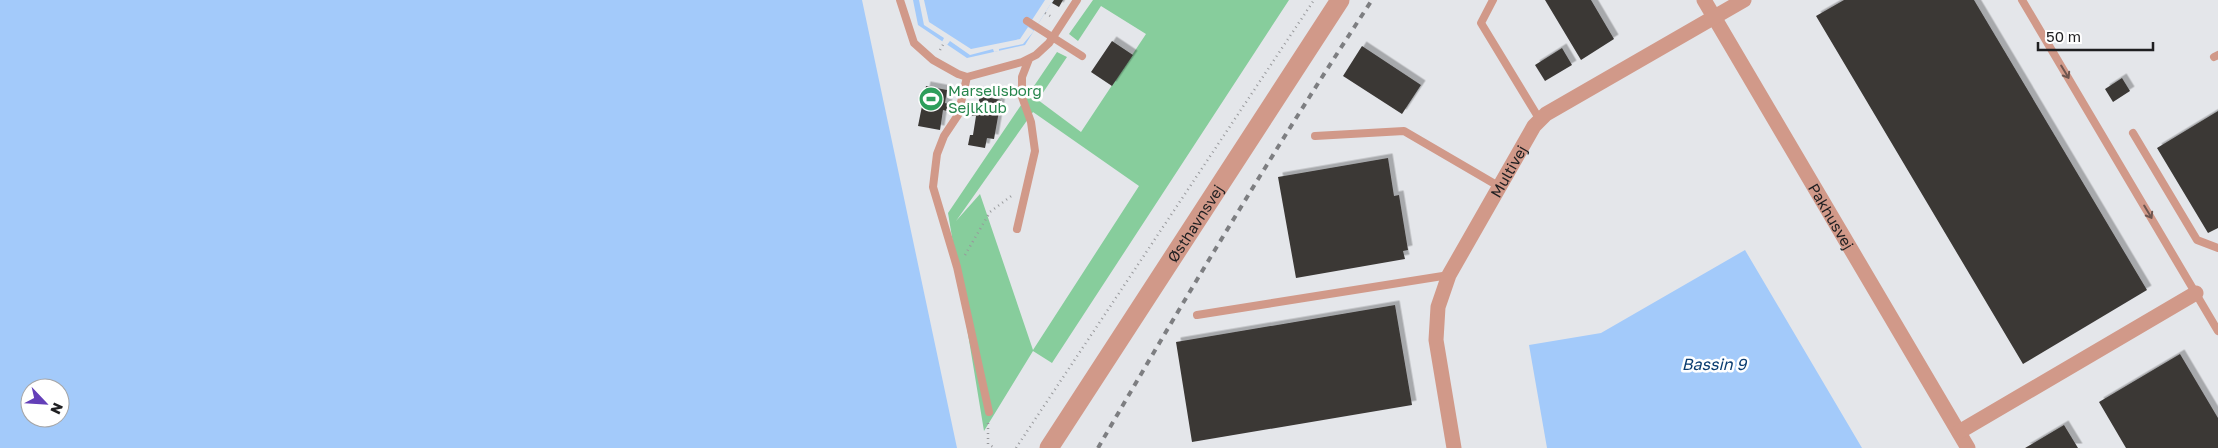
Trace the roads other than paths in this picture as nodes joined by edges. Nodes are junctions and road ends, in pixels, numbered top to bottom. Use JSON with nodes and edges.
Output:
{"nodes":[{"id":1,"x":900,"y":0,"type":"edge"},
{"id":2,"x":1077,"y":0,"type":"edge"},
{"id":3,"x":1340,"y":0,"type":"edge"},
{"id":4,"x":1493,"y":0,"type":"edge"},
{"id":5,"x":1704,"y":0,"type":"edge"},
{"id":6,"x":1744,"y":0,"type":"edge"},
{"id":7,"x":2022,"y":0,"type":"edge"},
{"id":8,"x":1715,"y":18,"type":"junction"},
{"id":9,"x":1027,"y":21,"type":"dead end"},
{"id":10,"x":1053,"y":37,"type":"junction"},
{"id":11,"x":1082,"y":56,"type":"dead end"},
{"id":12,"x":1029,"y":59,"type":"junction"},
{"id":13,"x":967,"y":77,"type":"junction"},
{"id":14,"x":1540,"y":120,"type":"junction"},
{"id":15,"x":2133,"y":133,"type":"dead end"},
{"id":16,"x":1315,"y":136,"type":"dead end"},
{"id":17,"x":1500,"y":187,"type":"junction"},
{"id":18,"x":1017,"y":229,"type":"dead end"},
{"id":19,"x":2218,"y":248,"type":"edge"},
{"id":20,"x":1449,"y":276,"type":"junction"},
{"id":21,"x":2196,"y":293,"type":"junction"},
{"id":22,"x":1197,"y":315,"type":"dead end"},
{"id":23,"x":2218,"y":331,"type":"edge"},
{"id":24,"x":989,"y":412,"type":"road end"},
{"id":25,"x":1959,"y":432,"type":"junction"},
{"id":26,"x":1053,"y":446,"type":"edge"},
{"id":27,"x":1454,"y":448,"type":"edge"},
{"id":28,"x":1968,"y":448,"type":"edge"}],
"edges":[{"from":1,"to":13,"type":"lane"},
{"from":2,"to":10,"type":"lane"},
{"from":3,"to":26,"type":"street","name":"Østhavnsvej"},
{"from":4,"to":14,"type":"lane"},
{"from":5,"to":8,"type":"street","name":"Pakhusvej"},
{"from":6,"to":8,"type":"street","name":"Multivej"},
{"from":7,"to":21,"type":"lane","one_way":true},
{"from":8,"to":14,"type":"street","name":"Multivej"},
{"from":8,"to":25,"type":"street","name":"Pakhusvej"},
{"from":9,"to":10,"type":"lane"},
{"from":10,"to":11,"type":"lane"},
{"from":10,"to":12,"type":"lane"},
{"from":12,"to":13,"type":"lane"},
{"from":12,"to":18,"type":"lane"},
{"from":13,"to":24,"type":"lane"},
{"from":14,"to":17,"type":"street","name":"Multivej"},
{"from":15,"to":19,"type":"lane"},
{"from":16,"to":17,"type":"lane"},
{"from":17,"to":20,"type":"street","name":"Multivej"},
{"from":20,"to":22,"type":"lane"},
{"from":20,"to":27,"type":"street","name":"Multivej"},
{"from":21,"to":23,"type":"lane"},
{"from":21,"to":25,"type":"street"},
{"from":25,"to":28,"type":"street","name":"Pakhusvej"}]}
